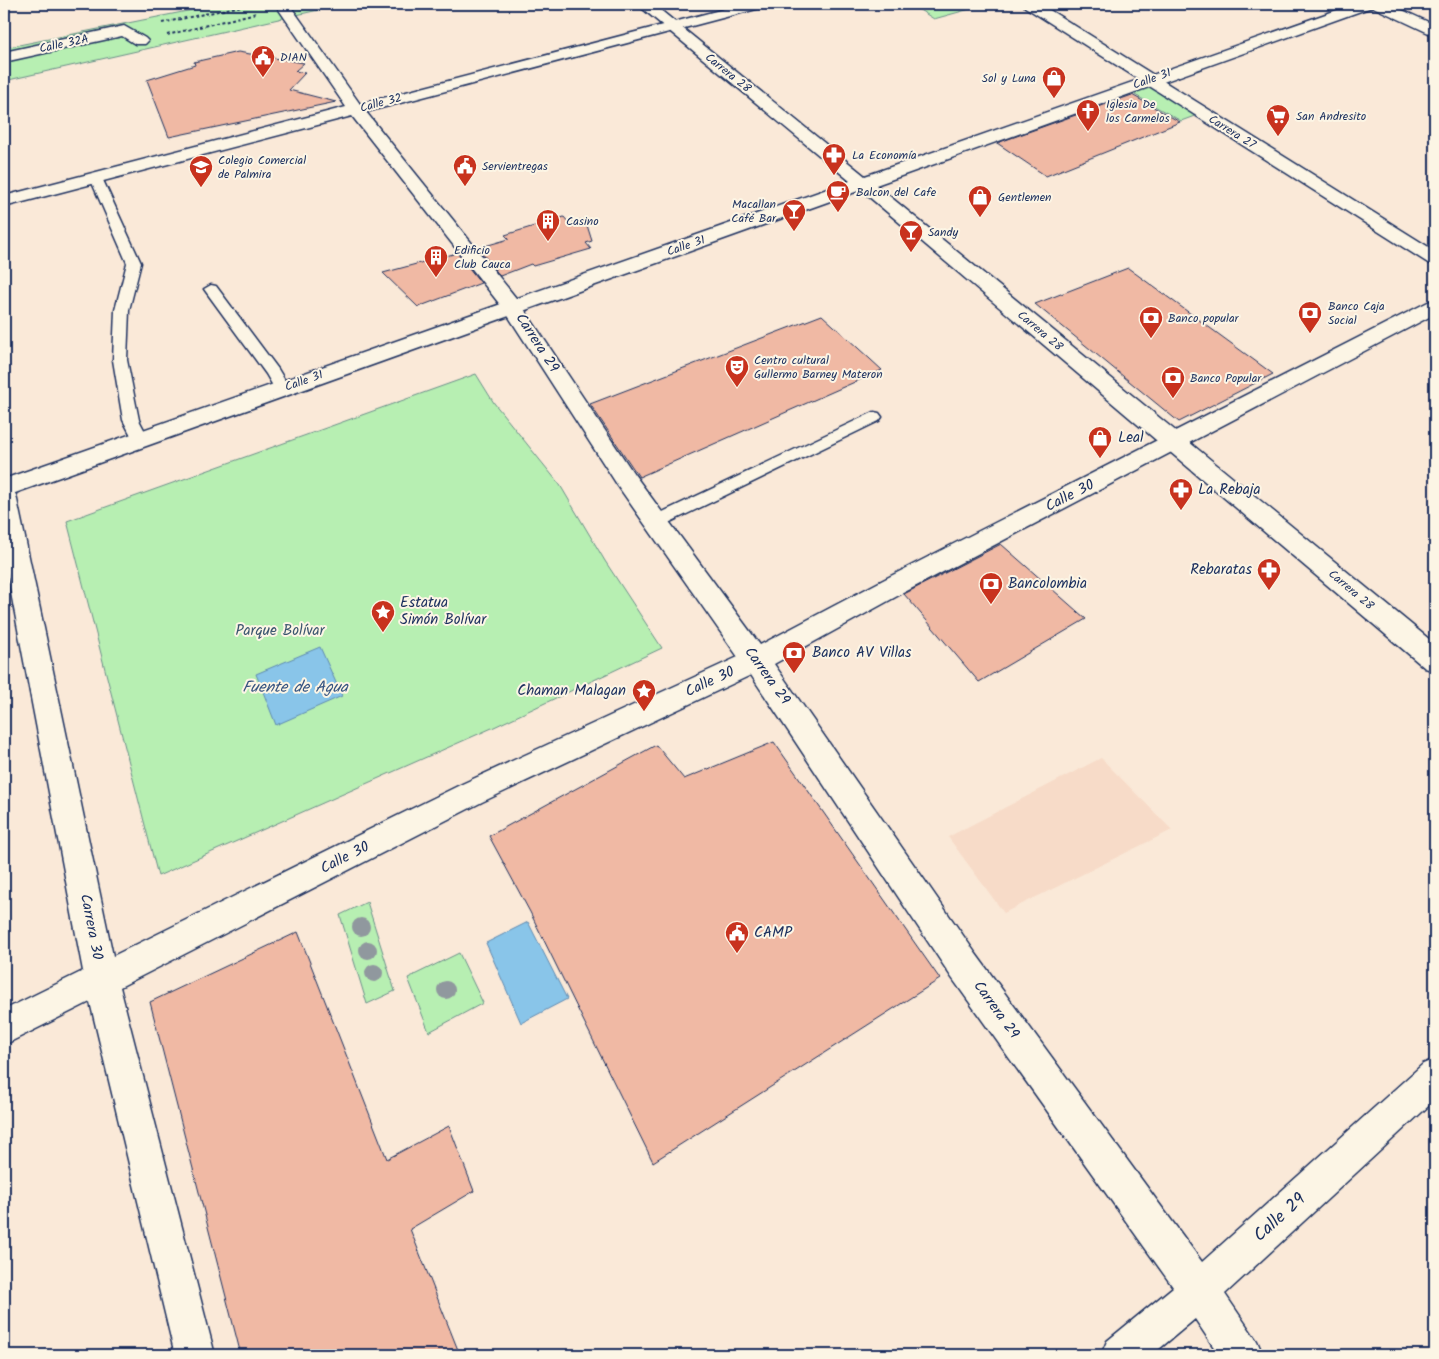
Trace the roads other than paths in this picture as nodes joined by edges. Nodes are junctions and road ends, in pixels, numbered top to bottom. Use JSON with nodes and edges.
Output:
{"nodes":[{"id":1,"x":282,"y":4,"type":"edge"},
{"id":2,"x":644,"y":4,"type":"edge"},
{"id":3,"x":759,"y":4,"type":"edge"},
{"id":4,"x":1030,"y":4,"type":"edge"},
{"id":5,"x":1367,"y":4,"type":"edge"},
{"id":6,"x":1378,"y":4,"type":"edge"},
{"id":7,"x":670,"y":27,"type":"junction"},
{"id":8,"x":1435,"y":31,"type":"edge"},
{"id":9,"x":140,"y":41,"type":"dead end"},
{"id":10,"x":4,"y":57,"type":"edge"},
{"id":11,"x":1149,"y":80,"type":"junction"},
{"id":12,"x":356,"y":110,"type":"junction"},
{"id":13,"x":96,"y":178,"type":"junction"},
{"id":14,"x":864,"y":184,"type":"junction"},
{"id":15,"x":4,"y":202,"type":"edge"},
{"id":16,"x":1435,"y":258,"type":"edge"},
{"id":17,"x":211,"y":289,"type":"dead end"},
{"id":18,"x":1435,"y":306,"type":"edge"},
{"id":19,"x":513,"y":307,"type":"junction"},
{"id":20,"x":282,"y":389,"type":"junction"},
{"id":21,"x":874,"y":417,"type":"dead end"},
{"id":22,"x":141,"y":439,"type":"junction"},
{"id":23,"x":1174,"y":444,"type":"junction"},
{"id":24,"x":4,"y":488,"type":"edge"},
{"id":25,"x":4,"y":495,"type":"edge"},
{"id":26,"x":656,"y":522,"type":"junction"},
{"id":27,"x":1435,"y":660,"type":"edge"},
{"id":28,"x":754,"y":661,"type":"junction"},
{"id":29,"x":101,"y":978,"type":"junction"},
{"id":30,"x":4,"y":1028,"type":"edge"},
{"id":31,"x":1435,"y":1076,"type":"edge"},
{"id":32,"x":1199,"y":1291,"type":"junction"},
{"id":33,"x":196,"y":1355,"type":"edge"},
{"id":34,"x":1121,"y":1355,"type":"edge"},
{"id":35,"x":1243,"y":1355,"type":"edge"}],
"edges":[{"from":1,"to":12,"type":"street","name":"Carrera 29"},
{"from":2,"to":7,"type":"street","name":"Carrera 28"},
{"from":3,"to":7,"type":"street","name":"Calle 32"},
{"from":4,"to":11,"type":"street","name":"Carrera 27"},
{"from":5,"to":11,"type":"street","name":"Calle 31"},
{"from":6,"to":8,"type":"street"},
{"from":7,"to":12,"type":"street","name":"Calle 32"},
{"from":7,"to":14,"type":"street","name":"Carrera 28"},
{"from":9,"to":10,"type":"street","name":"Calle 32A"},
{"from":11,"to":14,"type":"street","name":"Calle 31"},
{"from":11,"to":16,"type":"street","name":"Carrera 27"},
{"from":12,"to":13,"type":"street","name":"Calle 32"},
{"from":12,"to":19,"type":"street","name":"Carrera 29"},
{"from":13,"to":15,"type":"street","name":"Calle 32"},
{"from":13,"to":22,"type":"lane"},
{"from":14,"to":19,"type":"street","name":"Calle 31"},
{"from":14,"to":23,"type":"street","name":"Carrera 28"},
{"from":17,"to":20,"type":"lane"},
{"from":18,"to":23,"type":"street","name":"Calle 30"},
{"from":19,"to":20,"type":"street","name":"Calle 31"},
{"from":19,"to":26,"type":"street","name":"Carrera 29"},
{"from":20,"to":22,"type":"street","name":"Calle 31"},
{"from":21,"to":26,"type":"lane"},
{"from":22,"to":24,"type":"street","name":"Calle 31"},
{"from":23,"to":27,"type":"street","name":"Carrera 28"},
{"from":23,"to":28,"type":"street","name":"Calle 30"},
{"from":25,"to":29,"type":"street","name":"Carrera 30"},
{"from":26,"to":28,"type":"street","name":"Carrera 29"},
{"from":28,"to":29,"type":"street","name":"Calle 30"},
{"from":28,"to":32,"type":"street","name":"Carrera 29"},
{"from":29,"to":30,"type":"street","name":"Calle 30"},
{"from":29,"to":33,"type":"street","name":"Carrera 30"},
{"from":31,"to":32,"type":"street","name":"Calle 29"},
{"from":32,"to":34,"type":"street","name":"Calle 29"},
{"from":32,"to":35,"type":"street","name":"Carrera 29"}]}
